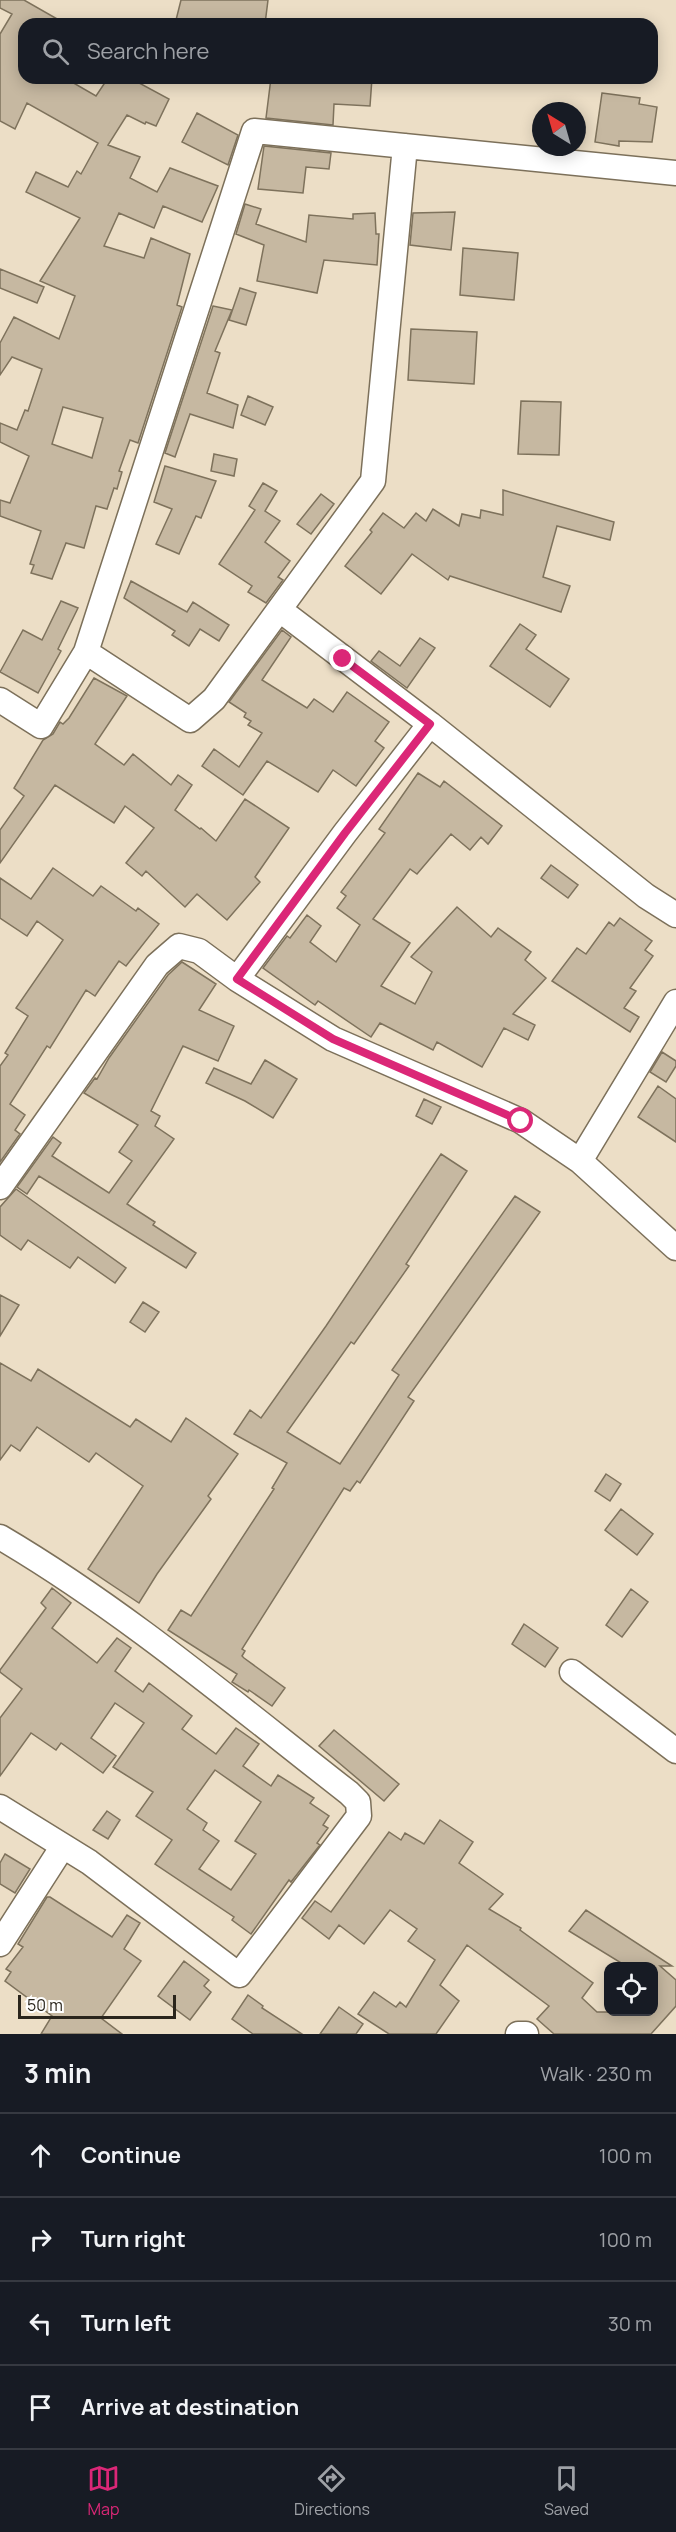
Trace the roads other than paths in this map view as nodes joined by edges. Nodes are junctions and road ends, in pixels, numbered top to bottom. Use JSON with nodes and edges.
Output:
{"nodes":[{"id":1,"x":405,"y":146,"type":"junction"},
{"id":2,"x":676,"y":173,"type":"edge"},
{"id":3,"x":280,"y":610,"type":"junction"},
{"id":4,"x":86,"y":652,"type":"junction"},
{"id":5,"x":0,"y":700,"type":"edge"},
{"id":6,"x":430,"y":724,"type":"junction"},
{"id":7,"x":676,"y":915,"type":"edge"},
{"id":8,"x":237,"y":979,"type":"junction"},
{"id":9,"x":676,"y":1002,"type":"edge"},
{"id":10,"x":580,"y":1161,"type":"junction"},
{"id":11,"x":0,"y":1187,"type":"edge"},
{"id":12,"x":676,"y":1248,"type":"edge"},
{"id":13,"x":0,"y":1537,"type":"edge"},
{"id":14,"x":572,"y":1672,"type":"dead end"},
{"id":15,"x":676,"y":1751,"type":"edge"},
{"id":16,"x":0,"y":1807,"type":"edge"},
{"id":17,"x":63,"y":1846,"type":"junction"},
{"id":18,"x":0,"y":1944,"type":"edge"},
{"id":19,"x":518,"y":2034,"type":"edge"},
{"id":20,"x":526,"y":2034,"type":"edge"}],
"edges":[{"from":1,"to":2,"type":"street"},
{"from":1,"to":3,"type":"street"},
{"from":1,"to":4,"type":"street"},
{"from":3,"to":4,"type":"street"},
{"from":3,"to":6,"type":"street"},
{"from":4,"to":5,"type":"street"},
{"from":6,"to":7,"type":"street"},
{"from":6,"to":8,"type":"street"},
{"from":8,"to":10,"type":"street"},
{"from":8,"to":11,"type":"street"},
{"from":9,"to":10,"type":"street"},
{"from":10,"to":12,"type":"street"},
{"from":13,"to":17,"type":"street"},
{"from":14,"to":15,"type":"street"},
{"from":16,"to":17,"type":"street"},
{"from":17,"to":18,"type":"street"},
{"from":19,"to":20,"type":"street"}]}
